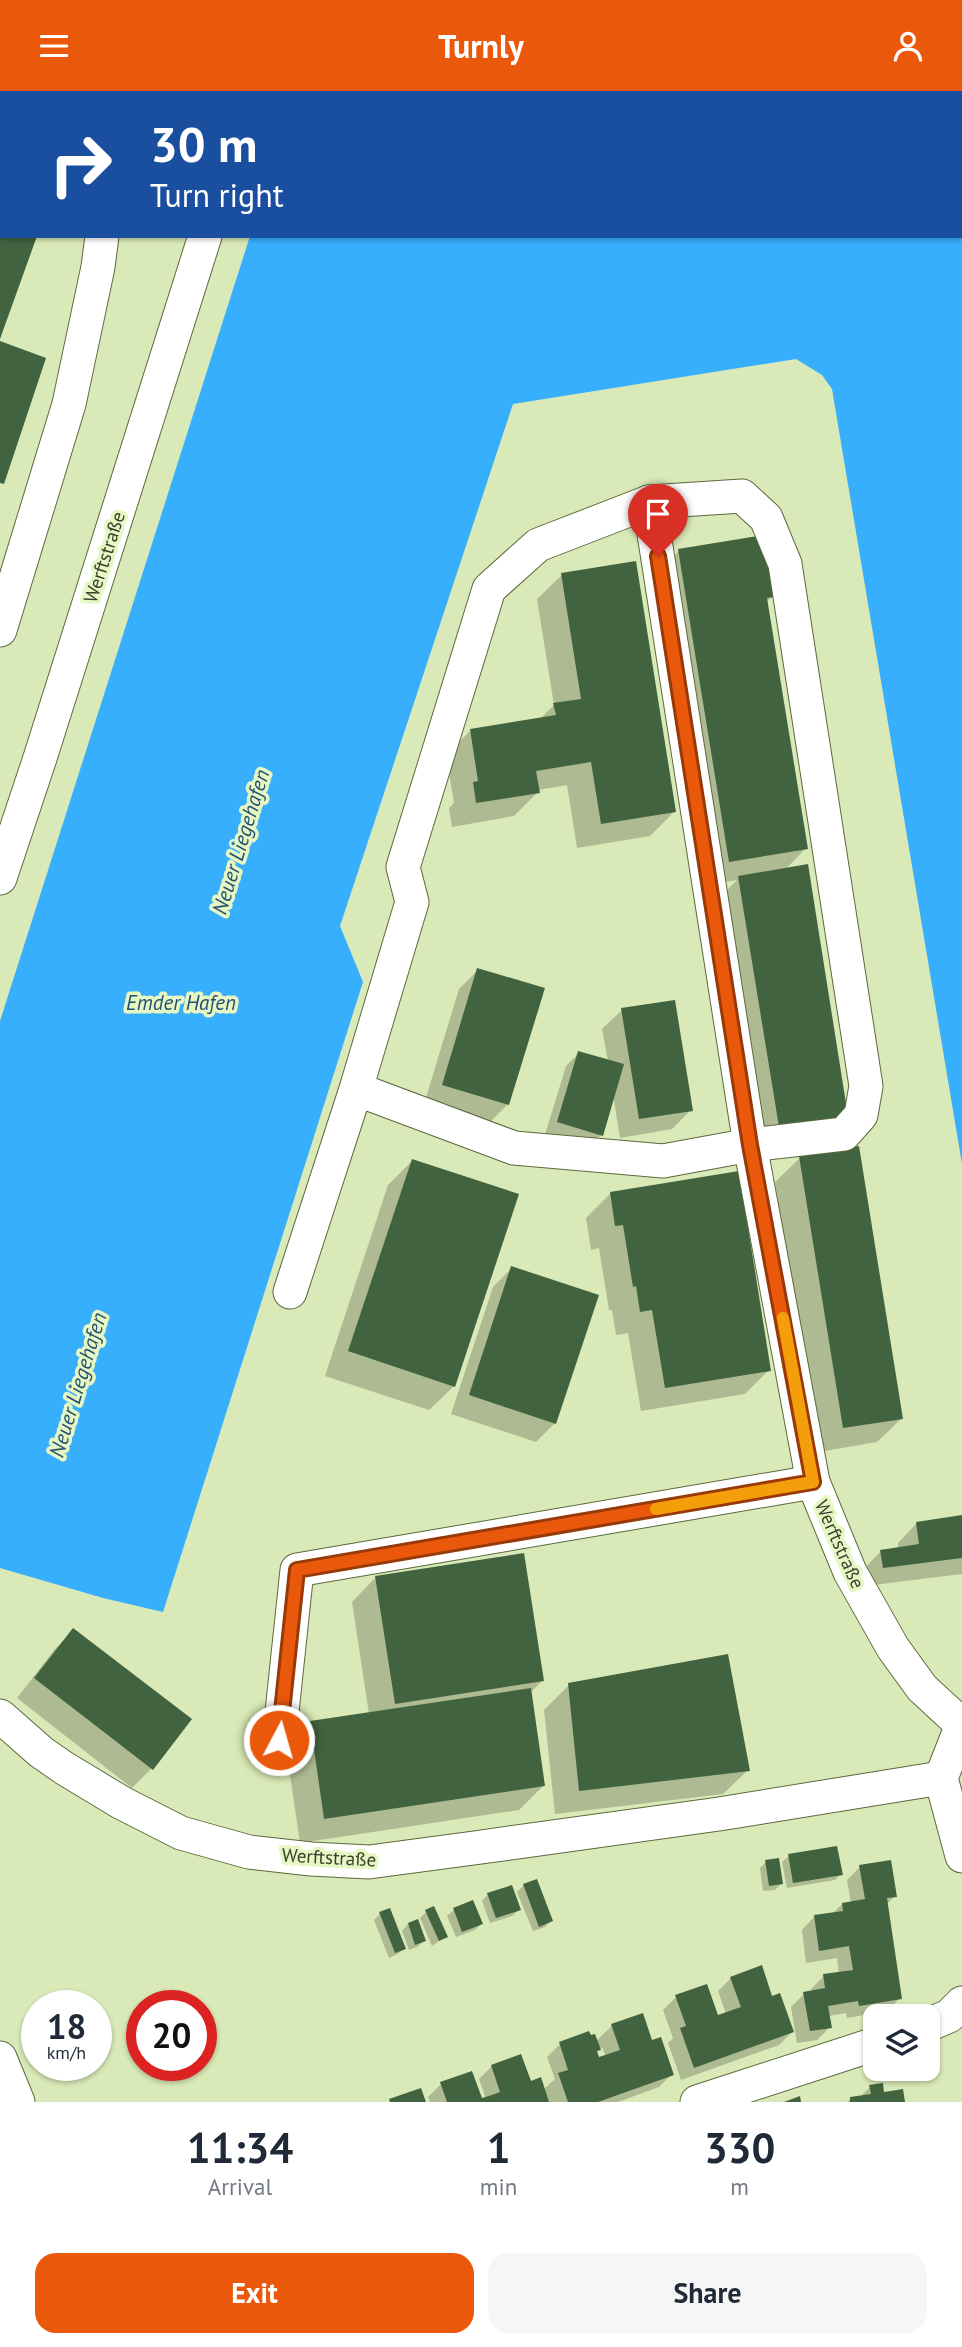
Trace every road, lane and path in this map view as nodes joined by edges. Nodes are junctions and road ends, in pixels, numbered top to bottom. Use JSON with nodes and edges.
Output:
{"nodes":[{"id":1,"x":102,"y":238,"type":"edge"},
{"id":2,"x":204,"y":238,"type":"edge"},
{"id":3,"x":649,"y":502,"type":"junction"},
{"id":4,"x":0,"y":630,"type":"edge"},
{"id":5,"x":0,"y":877,"type":"edge"},
{"id":6,"x":356,"y":1089,"type":"junction"},
{"id":7,"x":750,"y":1145,"type":"junction"},
{"id":8,"x":290,"y":1292,"type":"dead end"},
{"id":9,"x":813,"y":1482,"type":"junction"},
{"id":10,"x":0,"y":1716,"type":"edge"},
{"id":11,"x":279,"y":1740,"type":"dead end"},
{"id":12,"x":942,"y":1778,"type":"junction"},
{"id":13,"x":962,"y":1856,"type":"edge"},
{"id":14,"x":962,"y":2003,"type":"edge"},
{"id":15,"x":940,"y":2020,"type":"edge"},
{"id":16,"x":863,"y":2048,"type":"edge"},
{"id":17,"x":0,"y":2058,"type":"edge"},
{"id":18,"x":0,"y":2099,"type":"edge"},
{"id":19,"x":18,"y":2102,"type":"edge"},
{"id":20,"x":697,"y":2102,"type":"edge"}],
"edges":[{"from":1,"to":4,"type":"street"},
{"from":2,"to":5,"type":"street","name":"Werftstraße"},
{"from":3,"to":6,"type":"street"},
{"from":3,"to":7,"type":"street","name":"Werftstraße"},
{"from":3,"to":7,"type":"street"},
{"from":6,"to":7,"type":"street"},
{"from":6,"to":8,"type":"street"},
{"from":7,"to":9,"type":"street","name":"Werftstraße"},
{"from":9,"to":11,"type":"street"},
{"from":9,"to":12,"type":"street","name":"Werftstraße"},
{"from":10,"to":12,"type":"street","name":"Werftstraße"},
{"from":12,"to":13,"type":"street"},
{"from":14,"to":15,"type":"street"},
{"from":16,"to":20,"type":"street"},
{"from":17,"to":19,"type":"street"},
{"from":18,"to":19,"type":"street"}]}
